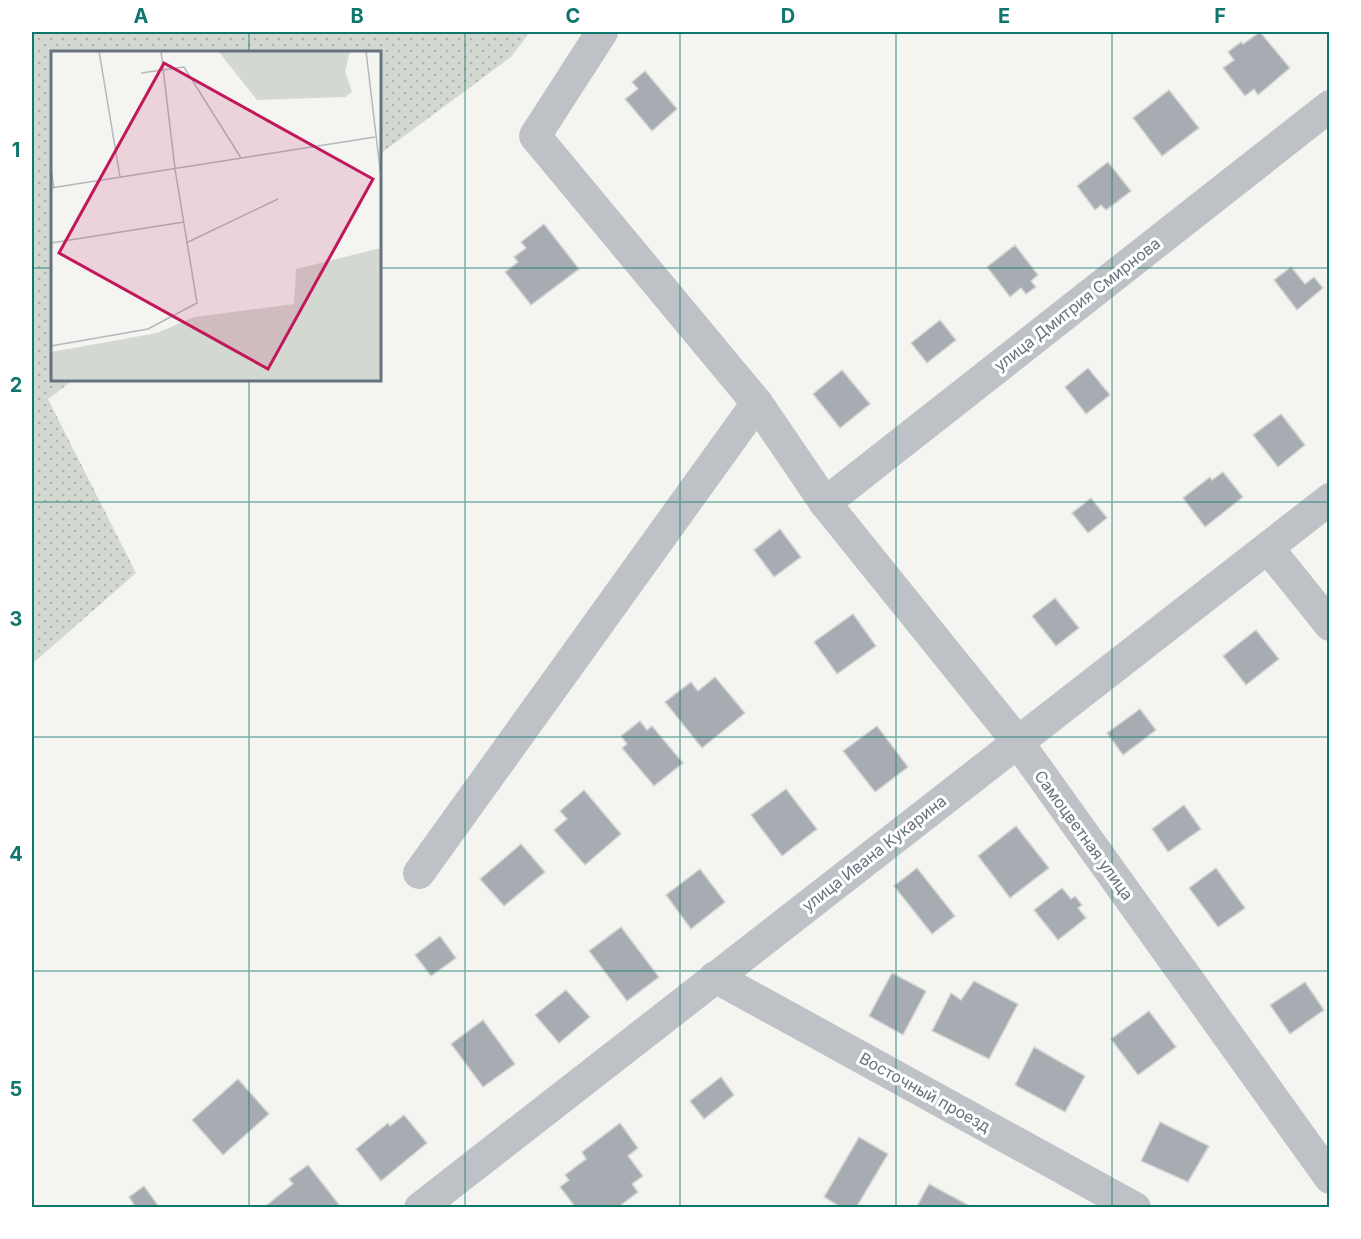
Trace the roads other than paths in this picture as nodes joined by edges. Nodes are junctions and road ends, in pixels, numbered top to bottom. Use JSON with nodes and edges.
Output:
{"nodes":[{"id":1,"x":602,"y":32,"type":"edge"},
{"id":2,"x":1329,"y":106,"type":"edge"},
{"id":3,"x":756,"y":403,"type":"junction"},
{"id":4,"x":1329,"y":499,"type":"edge"},
{"id":5,"x":825,"y":503,"type":"junction"},
{"id":6,"x":1268,"y":548,"type":"junction"},
{"id":7,"x":1329,"y":625,"type":"edge"},
{"id":8,"x":1017,"y":741,"type":"junction"},
{"id":9,"x":419,"y":873,"type":"dead end"},
{"id":10,"x":715,"y":977,"type":"junction"},
{"id":11,"x":1329,"y":1178,"type":"edge"},
{"id":12,"x":420,"y":1208,"type":"edge"},
{"id":13,"x":1135,"y":1208,"type":"edge"}],
"edges":[{"from":1,"to":3,"type":"street","name":"Самоцветная улица"},
{"from":2,"to":5,"type":"street","name":"улица Дмитрия Смирнова"},
{"from":3,"to":5,"type":"street","name":"Самоцветная улица"},
{"from":3,"to":9,"type":"street"},
{"from":4,"to":6,"type":"street","name":"улица Ивана Кукарина"},
{"from":5,"to":8,"type":"street","name":"Самоцветная улица"},
{"from":6,"to":7,"type":"street"},
{"from":6,"to":8,"type":"street","name":"улица Ивана Кукарина"},
{"from":8,"to":10,"type":"street","name":"улица Ивана Кукарина"},
{"from":8,"to":11,"type":"street","name":"Самоцветная улица"},
{"from":10,"to":12,"type":"street","name":"улица Ивана Кукарина"},
{"from":10,"to":13,"type":"street","name":"Восточный проезд"}]}
